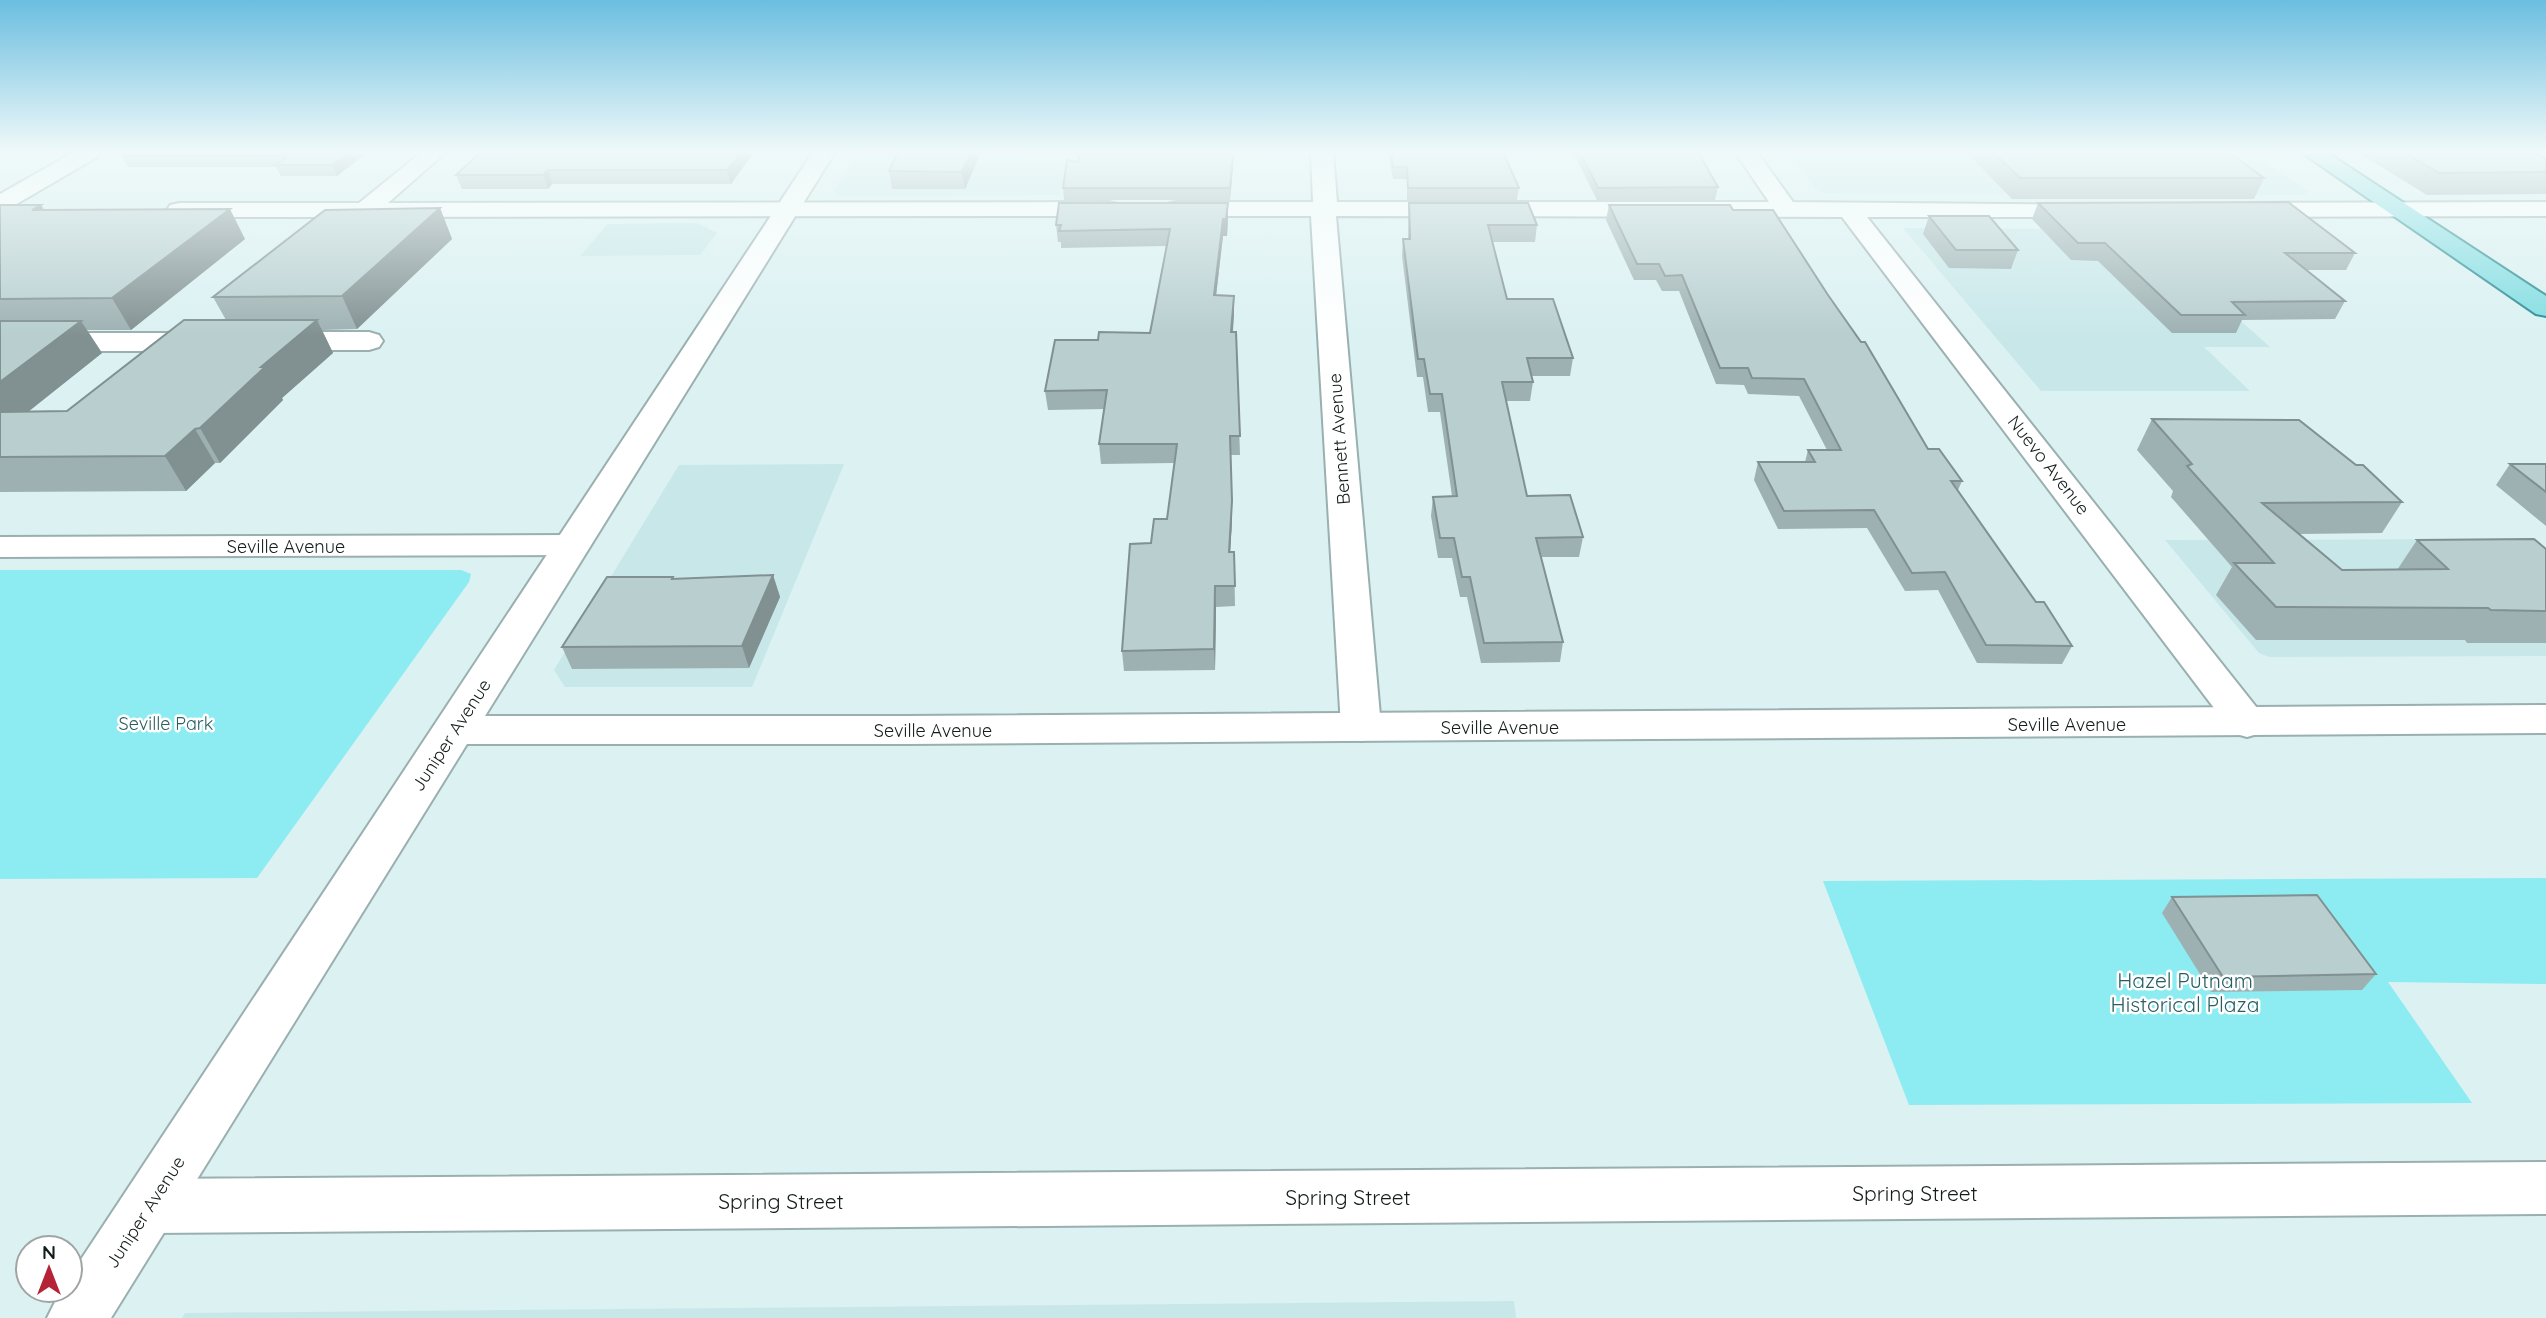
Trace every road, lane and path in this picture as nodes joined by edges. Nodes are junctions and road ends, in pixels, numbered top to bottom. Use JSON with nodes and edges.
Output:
{"nodes":[{"id":1,"x":784,"y":214,"type":"edge"},
{"id":2,"x":1323,"y":214,"type":"edge"},
{"id":3,"x":1852,"y":214,"type":"edge"},
{"id":4,"x":2406,"y":214,"type":"edge"},
{"id":5,"x":2546,"y":308,"type":"edge"},
{"id":6,"x":369,"y":341,"type":"dead end"},
{"id":7,"x":0,"y":342,"type":"edge"},
{"id":8,"x":573,"y":545,"type":"junction"},
{"id":9,"x":0,"y":547,"type":"edge"},
{"id":10,"x":2546,"y":719,"type":"edge"},
{"id":11,"x":2246,"y":723,"type":"junction"},
{"id":12,"x":1361,"y":727,"type":"junction"},
{"id":13,"x":454,"y":730,"type":"junction"},
{"id":14,"x":2546,"y":1188,"type":"edge"},
{"id":15,"x":149,"y":1206,"type":"junction"},
{"id":16,"x":77,"y":1318,"type":"edge"}],
"edges":[{"from":1,"to":8,"type":"street","name":"Juniper Avenue"},
{"from":2,"to":12,"type":"street","name":"Bennett Avenue"},
{"from":3,"to":11,"type":"street","name":"Nuevo Avenue"},
{"from":4,"to":5,"type":"main road"},
{"from":6,"to":7,"type":"street"},
{"from":8,"to":9,"type":"street","name":"Seville Avenue"},
{"from":8,"to":13,"type":"street","name":"Juniper Avenue"},
{"from":10,"to":11,"type":"street","name":"Seville Avenue"},
{"from":11,"to":12,"type":"street","name":"Seville Avenue"},
{"from":12,"to":13,"type":"street","name":"Seville Avenue"},
{"from":13,"to":15,"type":"street","name":"Juniper Avenue"},
{"from":14,"to":15,"type":"street","name":"Spring Street"},
{"from":15,"to":16,"type":"street","name":"Juniper Avenue"}]}
